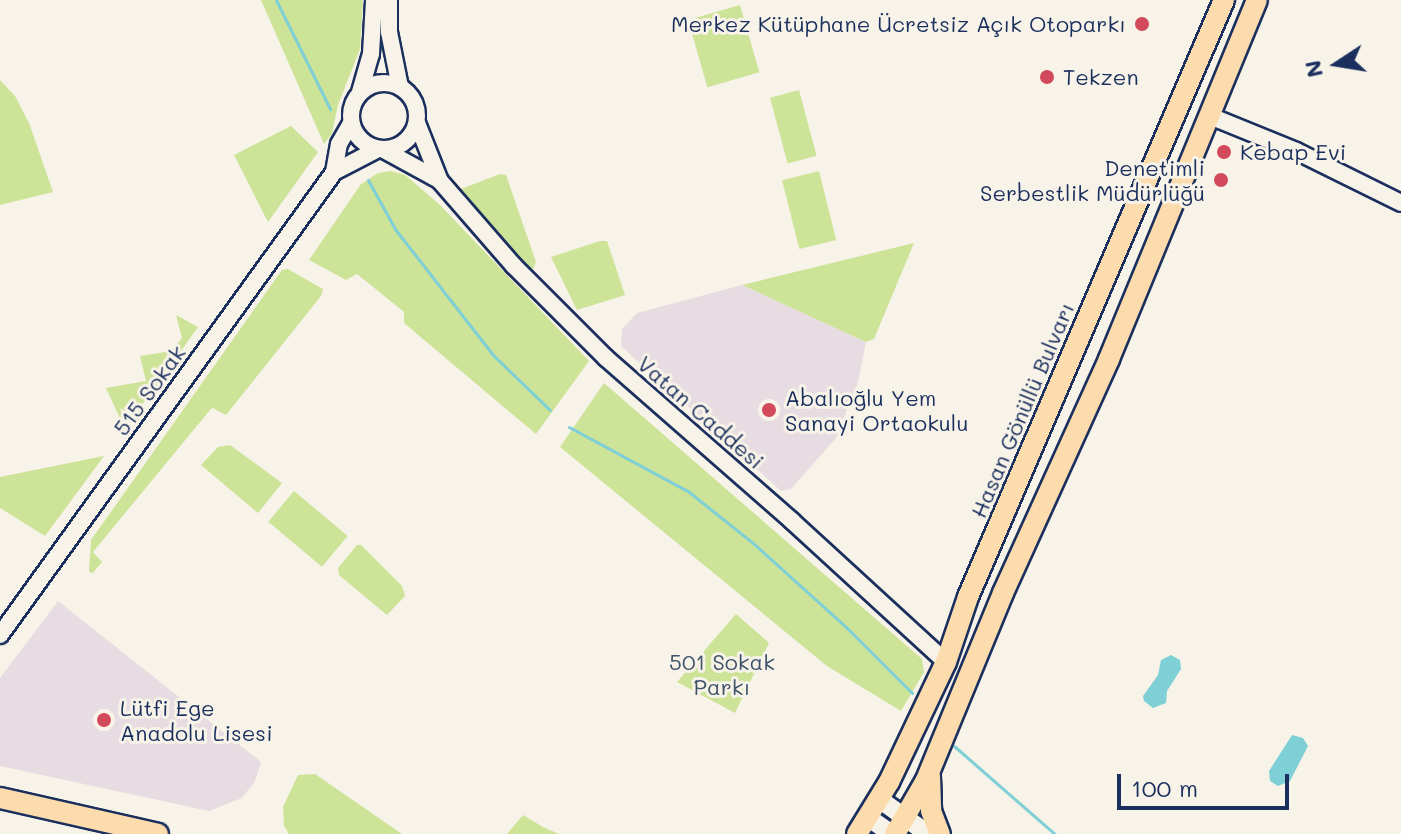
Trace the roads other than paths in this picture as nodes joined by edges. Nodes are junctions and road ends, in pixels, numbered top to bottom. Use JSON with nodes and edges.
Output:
{"nodes":[{"id":1,"x":374,"y":0,"type":"edge"},
{"id":2,"x":389,"y":0,"type":"edge"},
{"id":3,"x":1224,"y":0,"type":"edge"},
{"id":4,"x":1257,"y":0,"type":"edge"},
{"id":5,"x":400,"y":87,"type":"junction"},
{"id":6,"x":360,"y":92,"type":"junction"},
{"id":7,"x":1210,"y":116,"type":"junction"},
{"id":8,"x":351,"y":123,"type":"junction"},
{"id":9,"x":417,"y":123,"type":"junction"},
{"id":10,"x":381,"y":150,"type":"junction"},
{"id":11,"x":334,"y":172,"type":"junction"},
{"id":12,"x":440,"y":181,"type":"junction"},
{"id":13,"x":1401,"y":203,"type":"edge"},
{"id":14,"x":0,"y":635,"type":"edge"},
{"id":15,"x":946,"y":662,"type":"junction"},
{"id":16,"x":931,"y":767,"type":"junction"},
{"id":17,"x":0,"y":798,"type":"edge"},
{"id":18,"x":879,"y":799,"type":"junction"},
{"id":19,"x":863,"y":826,"type":"edge"},
{"id":20,"x":897,"y":828,"type":"edge"},
{"id":21,"x":158,"y":834,"type":"edge"},
{"id":22,"x":928,"y":834,"type":"edge"},
{"id":23,"x":940,"y":834,"type":"edge"}],
"edges":[{"from":1,"to":6,"type":"street"},
{"from":2,"to":5,"type":"street"},
{"from":3,"to":15,"type":"main road","name":"Hasan Gönüllü Bulvarı"},
{"from":4,"to":7,"type":"main road"},
{"from":5,"to":6,"type":"street"},
{"from":5,"to":9,"type":"street"},
{"from":6,"to":8,"type":"street"},
{"from":7,"to":13,"type":"street"},
{"from":7,"to":16,"type":"main road"},
{"from":8,"to":10,"type":"street"},
{"from":8,"to":11,"type":"street"},
{"from":9,"to":10,"type":"street"},
{"from":9,"to":12,"type":"street"},
{"from":10,"to":11,"type":"street"},
{"from":10,"to":12,"type":"street"},
{"from":11,"to":14,"type":"street","name":"515 Sokak"},
{"from":12,"to":15,"type":"street","name":"Vatan Caddesi"},
{"from":15,"to":18,"type":"main road","name":"Hasan Gönüllü Bulvarı"},
{"from":16,"to":20,"type":"main road"},
{"from":16,"to":23,"type":"main road"},
{"from":17,"to":21,"type":"main road"},
{"from":18,"to":19,"type":"main road","name":"Hasan Gönüllü Bulvarı"},
{"from":18,"to":20,"type":"main road"},
{"from":19,"to":20,"type":"main road"},
{"from":20,"to":22,"type":"main road"}]}
